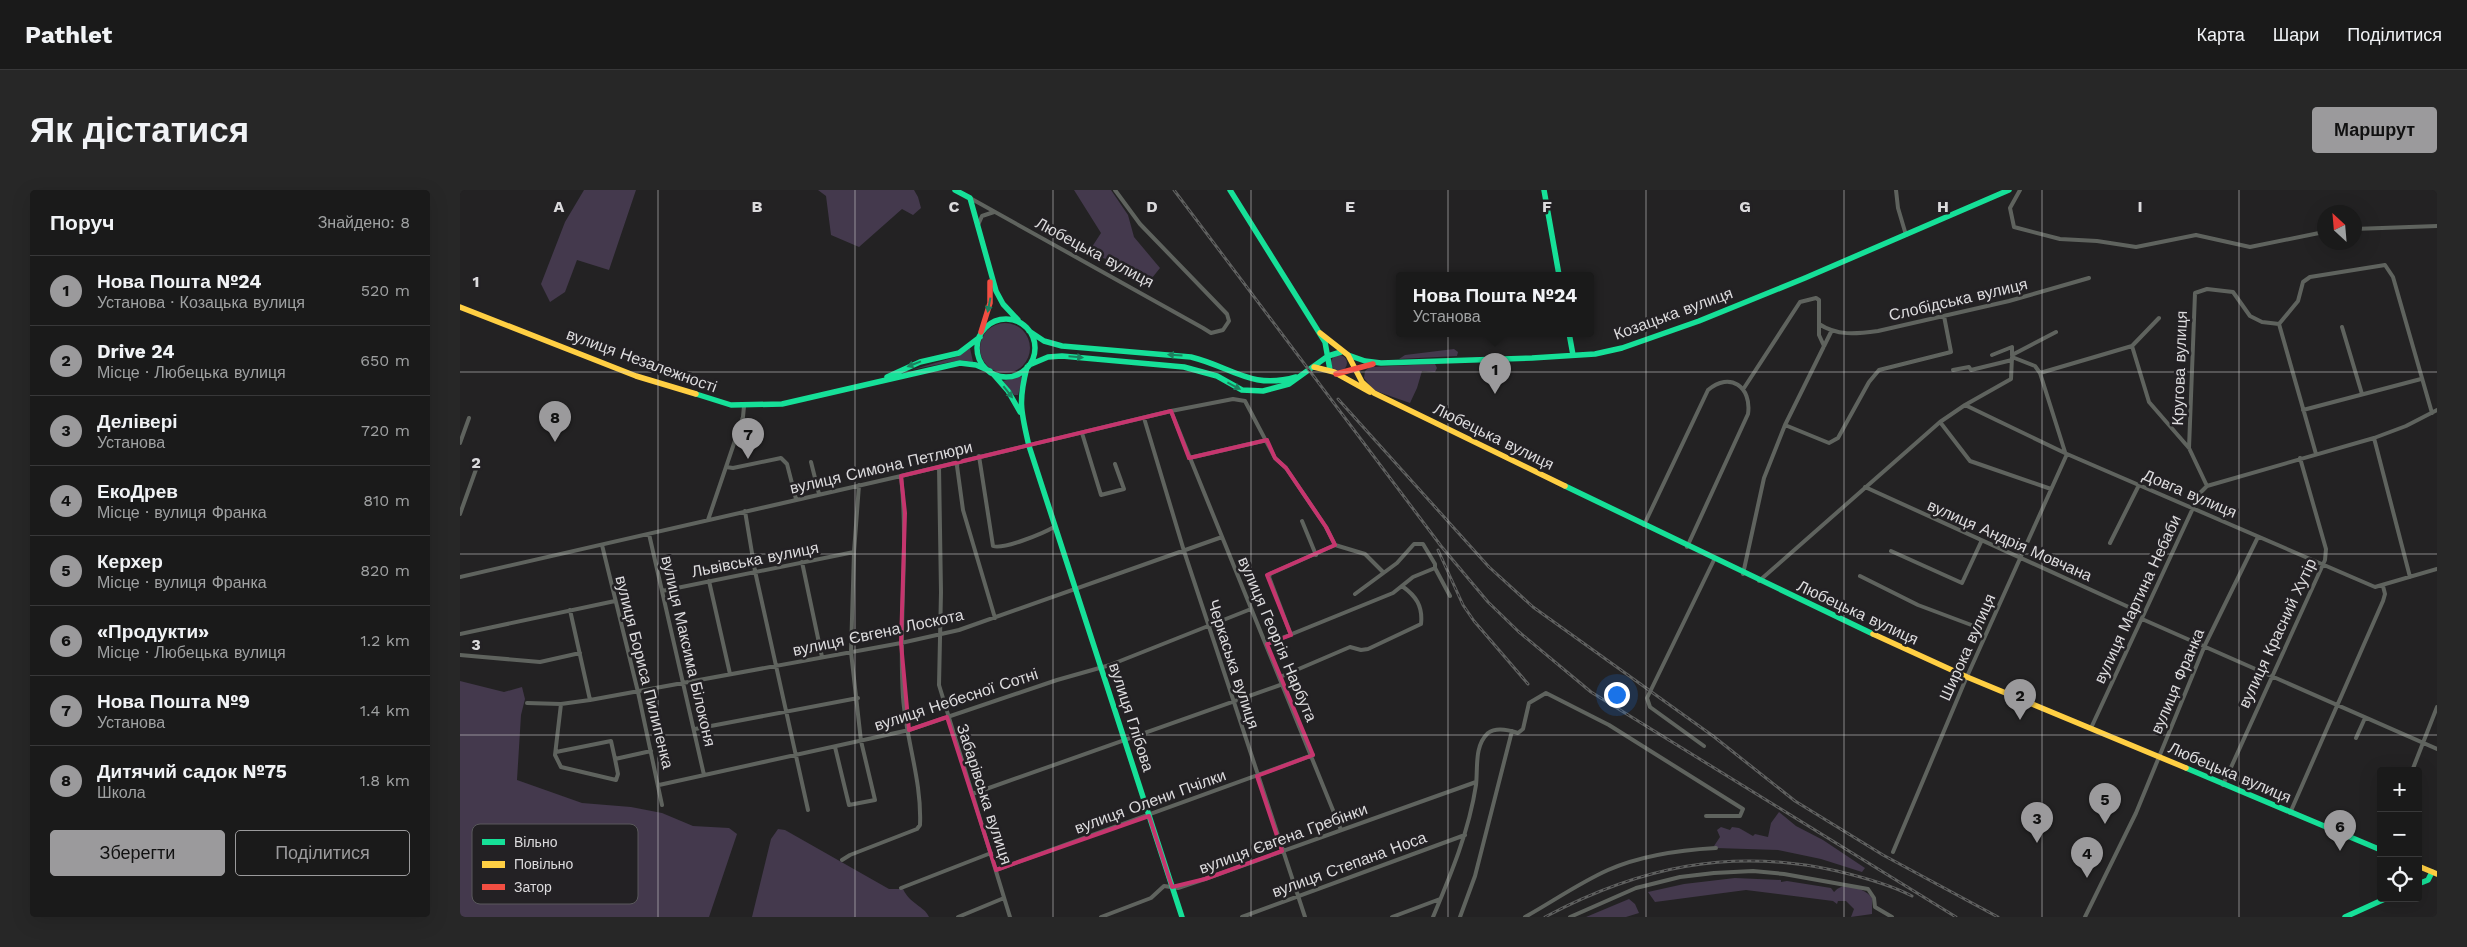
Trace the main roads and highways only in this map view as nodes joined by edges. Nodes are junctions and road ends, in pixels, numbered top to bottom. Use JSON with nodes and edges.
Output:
{"nodes":[{"id":1,"x":955,"y":190,"type":"edge"},
{"id":2,"x":1230,"y":190,"type":"edge"},
{"id":3,"x":1544,"y":190,"type":"edge"},
{"id":4,"x":2009,"y":190,"type":"edge"},
{"id":5,"x":1558,"y":272,"type":"edge"},
{"id":6,"x":990,"y":275,"type":"junction"},
{"id":7,"x":460,"y":307,"type":"edge"},
{"id":8,"x":1022,"y":324,"type":"junction"},
{"id":9,"x":1029,"y":331,"type":"junction"},
{"id":10,"x":1320,"y":333,"type":"junction"},
{"id":11,"x":980,"y":336,"type":"junction"},
{"id":12,"x":1570,"y":337,"type":"edge"},
{"id":13,"x":1327,"y":349,"type":"junction"},
{"id":14,"x":1347,"y":355,"type":"junction"},
{"id":15,"x":1572,"y":355,"type":"junction"},
{"id":16,"x":1330,"y":357,"type":"junction"},
{"id":17,"x":1319,"y":362,"type":"junction"},
{"id":18,"x":1378,"y":363,"type":"junction"},
{"id":19,"x":1369,"y":365,"type":"junction"},
{"id":20,"x":1028,"y":366,"type":"junction"},
{"id":21,"x":1314,"y":367,"type":"junction"},
{"id":22,"x":1356,"y":370,"type":"junction"},
{"id":23,"x":1332,"y":371,"type":"junction"},
{"id":24,"x":991,"y":372,"type":"junction"},
{"id":25,"x":1305,"y":373,"type":"junction"},
{"id":26,"x":1344,"y":374,"type":"junction"},
{"id":27,"x":879,"y":381,"type":"junction"},
{"id":28,"x":1362,"y":382,"type":"junction"},
{"id":29,"x":1374,"y":394,"type":"junction"},
{"id":30,"x":1021,"y":414,"type":"junction"},
{"id":31,"x":2377,"y":848,"type":"edge"},
{"id":32,"x":2422,"y":868,"type":"edge"},
{"id":33,"x":2434,"y":873,"type":"edge"},
{"id":34,"x":2422,"y":882,"type":"edge"},
{"id":35,"x":2378,"y":902,"type":"edge"},
{"id":36,"x":1182,"y":917,"type":"edge"},
{"id":37,"x":2344,"y":917,"type":"edge"}],
"edges":[{"from":1,"to":6,"type":"main road","name":"Любецька вулиця"},
{"from":2,"to":10,"type":"main road"},
{"from":3,"to":5,"type":"main road"},
{"from":4,"to":15,"type":"main road","name":"Козацька вулиця"},
{"from":6,"to":8,"type":"main road"},
{"from":6,"to":11,"type":"main road","one_way":true},
{"from":7,"to":27,"type":"main road","name":"вулиця Незалежності"},
{"from":8,"to":9,"type":"main road"},
{"from":8,"to":11,"type":"main road","name":"вулиця Незалежності"},
{"from":9,"to":20,"type":"main road"},
{"from":25,"to":9,"type":"main road","one_way":true},
{"from":10,"to":13,"type":"main road"},
{"from":10,"to":14,"type":"main road"},
{"from":11,"to":24,"type":"main road"},
{"from":11,"to":27,"type":"main road","name":"вулиця Незалежності","one_way":true},
{"from":12,"to":15,"type":"main road"},
{"from":13,"to":16,"type":"main road"},
{"from":13,"to":17,"type":"main road"},
{"from":14,"to":16,"type":"main road"},
{"from":14,"to":18,"type":"main road","name":"Козацька вулиця"},
{"from":14,"to":22,"type":"main road","name":"Любецька вулиця"},
{"from":14,"to":26,"type":"main road"},
{"from":15,"to":18,"type":"main road","name":"Козацька вулиця"},
{"from":16,"to":17,"type":"main road"},
{"from":16,"to":23,"type":"main road"},
{"from":17,"to":21,"type":"main road"},
{"from":18,"to":19,"type":"main road"},
{"from":19,"to":22,"type":"main road"},
{"from":19,"to":28,"type":"main road"},
{"from":20,"to":24,"type":"main road","name":"вулиця Незалежності"},
{"from":20,"to":25,"type":"main road","name":"вулиця Незалежності","one_way":true},
{"from":20,"to":30,"type":"main road","name":"вулиця Глібова"},
{"from":21,"to":23,"type":"main road"},
{"from":21,"to":25,"type":"main road"},
{"from":22,"to":26,"type":"main road"},
{"from":22,"to":28,"type":"main road","name":"Любецька вулиця"},
{"from":23,"to":26,"type":"main road"},
{"from":23,"to":29,"type":"main road"},
{"from":24,"to":27,"type":"main road","name":"вулиця Незалежності"},
{"from":24,"to":30,"type":"main road","name":"вулиця Глібова","one_way":true},
{"from":28,"to":29,"type":"main road","name":"Любецька вулиця"},
{"from":29,"to":31,"type":"main road","name":"Любецька вулиця"},
{"from":30,"to":36,"type":"main road","name":"вулиця Глібова"},
{"from":32,"to":33,"type":"main road"},
{"from":33,"to":34,"type":"main road"},
{"from":35,"to":37,"type":"main road"}]}
